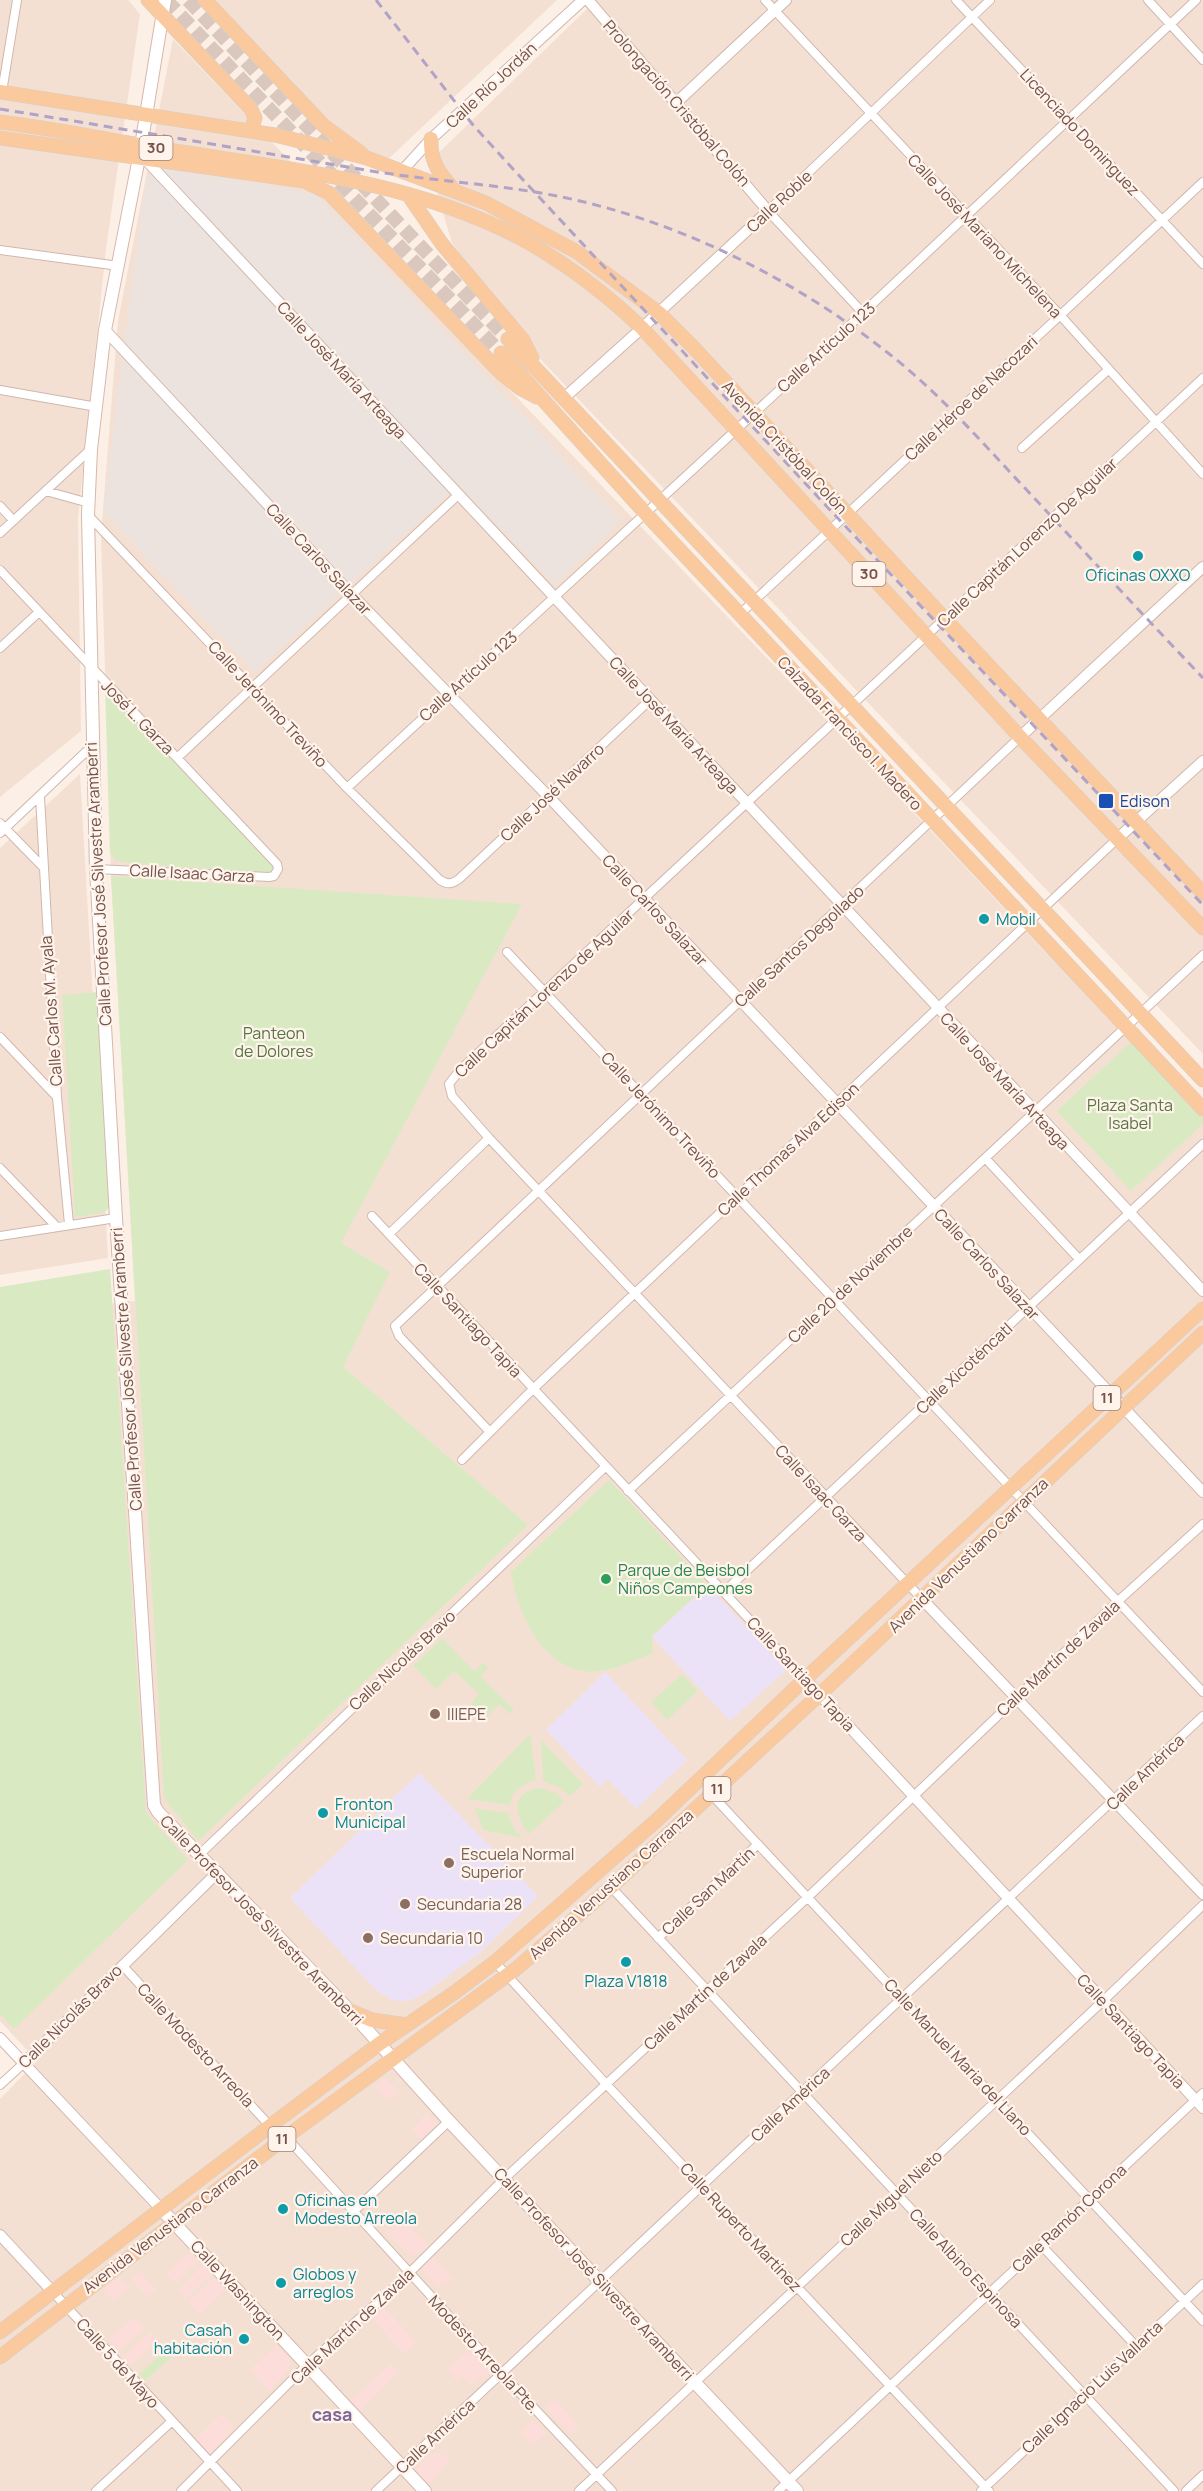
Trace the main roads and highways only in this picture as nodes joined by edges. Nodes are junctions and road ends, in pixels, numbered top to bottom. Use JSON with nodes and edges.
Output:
{"nodes":[{"id":1,"x":148,"y":0,"type":"edge"},
{"id":2,"x":165,"y":0,"type":"edge"},
{"id":3,"x":205,"y":0,"type":"edge"},
{"id":4,"x":162,"y":15,"type":"junction"},
{"id":5,"x":1,"y":92,"type":"edge"},
{"id":6,"x":146,"y":114,"type":"junction"},
{"id":7,"x":0,"y":122,"type":"edge"},
{"id":8,"x":251,"y":131,"type":"junction"},
{"id":9,"x":0,"y":138,"type":"edge"},
{"id":10,"x":431,"y":139,"type":"road end"},
{"id":11,"x":142,"y":154,"type":"junction"},
{"id":12,"x":368,"y":158,"type":"junction"},
{"id":13,"x":454,"y":190,"type":"junction"},
{"id":14,"x":409,"y":196,"type":"junction"},
{"id":15,"x":529,"y":226,"type":"junction"},
{"id":16,"x":521,"y":238,"type":"junction"},
{"id":17,"x":508,"y":339,"type":"tunnel mouth"},
{"id":18,"x":501,"y":353,"type":"tunnel mouth"},
{"id":19,"x":534,"y":366,"type":"junction"},
{"id":20,"x":544,"y":400,"type":"junction"},
{"id":21,"x":1203,"y":893,"type":"edge"},
{"id":22,"x":1203,"y":928,"type":"edge"},
{"id":23,"x":1203,"y":1080,"type":"edge"},
{"id":24,"x":1203,"y":1109,"type":"edge"},
{"id":25,"x":1203,"y":1309,"type":"edge"},
{"id":26,"x":1203,"y":1333,"type":"edge"},
{"id":27,"x":350,"y":2011,"type":"junction"},
{"id":28,"x":407,"y":2025,"type":"junction"},
{"id":29,"x":379,"y":2044,"type":"junction"},
{"id":30,"x":392,"y":2058,"type":"junction"},
{"id":31,"x":161,"y":2209,"type":"junction"},
{"id":32,"x":174,"y":2222,"type":"junction"},
{"id":33,"x":0,"y":2332,"type":"edge"},
{"id":34,"x":0,"y":2357,"type":"edge"},
{"id":35,"x":792,"y":2486,"type":"edge"},
{"id":36,"x":426,"y":2491,"type":"edge"}],
"edges":[{"from":1,"to":4,"type":"main road"},
{"from":2,"to":4,"type":"main road","name":"Calle Profesor José Silvestre Aramberri"},
{"from":3,"to":12,"type":"main road"},
{"from":4,"to":6,"type":"main road","name":"Calle Profesor José Silvestre Aramberri"},
{"from":4,"to":8,"type":"main road"},
{"from":5,"to":6,"type":"main road","number":"30"},
{"from":6,"to":8,"type":"main road","number":"30"},
{"from":6,"to":11,"type":"main road","name":"Calle Profesor José Silvestre Aramberri"},
{"from":7,"to":11,"type":"main road","number":"30"},
{"from":8,"to":12,"type":"main road","name":"Avenida Cristóbal Colón","number":"30"},
{"from":9,"to":11,"type":"main road","number":"30"},
{"from":10,"to":13,"type":"main road"},
{"from":11,"to":14,"type":"main road","name":"Avenida Cristóbal Colón","number":"30"},
{"from":11,"to":20,"type":"main road"},
{"from":11,"to":27,"type":"main road","name":"Calle Profesor José Silvestre Aramberri"},
{"from":12,"to":13,"type":"main road","name":"Avenida Cristóbal Colón","number":"30"},
{"from":13,"to":15,"type":"main road","name":"Avenida Cristóbal Colón","number":"30"},
{"from":14,"to":16,"type":"main road","name":"Avenida Cristóbal Colón","number":"30"},
{"from":14,"to":19,"type":"main road"},
{"from":15,"to":16,"type":"main road"},
{"from":15,"to":21,"type":"main road","name":"Avenida Cristóbal Colón","number":"30"},
{"from":16,"to":22,"type":"main road","name":"Avenida Cristóbal Colón","number":"30"},
{"from":17,"to":19,"type":"main road","name":"Calzada Francisco I. Madero"},
{"from":18,"to":20,"type":"main road","name":"Calzada Francisco I. Madero"},
{"from":19,"to":23,"type":"main road","name":"Calzada Francisco I. Madero"},
{"from":20,"to":24,"type":"main road","name":"Calzada Francisco I. Madero"},
{"from":25,"to":28,"type":"main road","name":"Avenida Venustiano Carranza","number":"11"},
{"from":26,"to":30,"type":"main road","name":"Avenida Venustiano Carranza","number":"11"},
{"from":27,"to":28,"type":"main road"},
{"from":27,"to":29,"type":"main road","name":"Calle Profesor José Silvestre Aramberri"},
{"from":28,"to":29,"type":"main road","name":"Avenida Venustiano Carranza","number":"11"},
{"from":29,"to":30,"type":"main road","name":"Calle Profesor José Silvestre Aramberri"},
{"from":29,"to":31,"type":"main road","name":"Avenida Venustiano Carranza","number":"11"},
{"from":30,"to":32,"type":"main road","name":"Avenida Venustiano Carranza","number":"11"},
{"from":30,"to":35,"type":"main road","name":"Calle Profesor José Silvestre Aramberri"},
{"from":31,"to":32,"type":"main road","name":"Calle Washington"},
{"from":31,"to":33,"type":"main road","name":"Avenida Venustiano Carranza","number":"11"},
{"from":32,"to":34,"type":"main road","name":"Avenida Venustiano Carranza","number":"11"},
{"from":32,"to":36,"type":"main road","name":"Calle Washington"}]}
